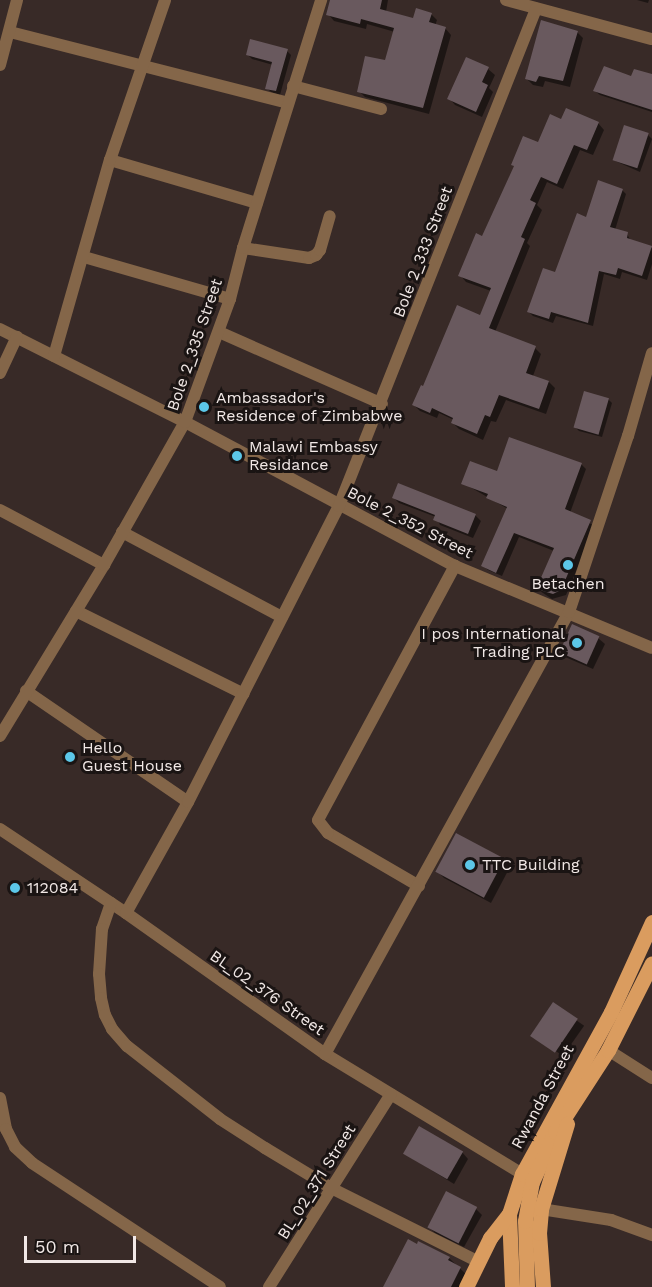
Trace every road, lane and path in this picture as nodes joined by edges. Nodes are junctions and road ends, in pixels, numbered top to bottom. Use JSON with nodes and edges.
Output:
{"nodes":[{"id":1,"x":17,"y":0,"type":"edge"},
{"id":2,"x":165,"y":0,"type":"edge"},
{"id":3,"x":321,"y":0,"type":"edge"},
{"id":4,"x":506,"y":0,"type":"edge"},
{"id":5,"x":536,"y":9,"type":"junction"},
{"id":6,"x":10,"y":32,"type":"junction"},
{"id":7,"x":652,"y":39,"type":"edge"},
{"id":8,"x":0,"y":65,"type":"edge"},
{"id":9,"x":144,"y":65,"type":"junction"},
{"id":10,"x":293,"y":86,"type":"junction"},
{"id":11,"x":288,"y":103,"type":"junction"},
{"id":12,"x":381,"y":109,"type":"dead end"},
{"id":13,"x":110,"y":160,"type":"junction"},
{"id":14,"x":257,"y":203,"type":"junction"},
{"id":15,"x":330,"y":216,"type":"dead end"},
{"id":16,"x":243,"y":248,"type":"junction"},
{"id":17,"x":84,"y":257,"type":"junction"},
{"id":18,"x":230,"y":299,"type":"junction"},
{"id":19,"x":0,"y":329,"type":"edge"},
{"id":20,"x":219,"y":332,"type":"junction"},
{"id":21,"x":17,"y":337,"type":"junction"},
{"id":22,"x":652,"y":353,"type":"edge"},
{"id":23,"x":54,"y":357,"type":"junction"},
{"id":24,"x":0,"y":372,"type":"edge"},
{"id":25,"x":382,"y":404,"type":"junction"},
{"id":26,"x":185,"y":422,"type":"junction"},
{"id":27,"x":339,"y":506,"type":"junction"},
{"id":28,"x":2,"y":514,"type":"edge"},
{"id":29,"x":122,"y":532,"type":"junction"},
{"id":30,"x":104,"y":565,"type":"junction"},
{"id":31,"x":455,"y":566,"type":"junction"},
{"id":32,"x":76,"y":611,"type":"junction"},
{"id":33,"x":569,"y":612,"type":"junction"},
{"id":34,"x":282,"y":617,"type":"junction"},
{"id":35,"x":652,"y":648,"type":"edge"},
{"id":36,"x":26,"y":691,"type":"junction"},
{"id":37,"x":244,"y":694,"type":"junction"},
{"id":38,"x":0,"y":736,"type":"edge"},
{"id":39,"x":188,"y":802,"type":"junction"},
{"id":40,"x":0,"y":829,"type":"edge"},
{"id":41,"x":419,"y":886,"type":"junction"},
{"id":42,"x":111,"y":903,"type":"junction"},
{"id":43,"x":126,"y":913,"type":"junction"},
{"id":44,"x":652,"y":922,"type":"edge"},
{"id":45,"x":652,"y":963,"type":"edge"},
{"id":46,"x":608,"y":1050,"type":"junction"},
{"id":47,"x":325,"y":1054,"type":"junction"},
{"id":48,"x":652,"y":1078,"type":"edge"},
{"id":49,"x":391,"y":1094,"type":"junction"},
{"id":50,"x":0,"y":1104,"type":"edge"},
{"id":51,"x":568,"y":1113,"type":"junction"},
{"id":52,"x":522,"y":1174,"type":"junction"},
{"id":53,"x":333,"y":1189,"type":"junction"},
{"id":54,"x":541,"y":1209,"type":"junction"},
{"id":55,"x":509,"y":1214,"type":"junction"},
{"id":56,"x":652,"y":1235,"type":"edge"},
{"id":57,"x":478,"y":1262,"type":"junction"},
{"id":58,"x":220,"y":1287,"type":"edge"},
{"id":59,"x":269,"y":1287,"type":"edge"},
{"id":60,"x":466,"y":1287,"type":"edge"},
{"id":61,"x":512,"y":1287,"type":"edge"},
{"id":62,"x":527,"y":1287,"type":"edge"},
{"id":63,"x":543,"y":1287,"type":"edge"}],
"edges":[{"from":1,"to":6,"type":"street"},
{"from":2,"to":9,"type":"street"},
{"from":3,"to":10,"type":"street","name":"Bole 2_335 Street"},
{"from":4,"to":5,"type":"street"},
{"from":5,"to":7,"type":"street"},
{"from":5,"to":25,"type":"street","name":"Bole 2_333 Street"},
{"from":6,"to":8,"type":"street"},
{"from":6,"to":9,"type":"street"},
{"from":9,"to":11,"type":"street"},
{"from":9,"to":13,"type":"street"},
{"from":10,"to":11,"type":"street","name":"Bole 2_335 Street"},
{"from":10,"to":12,"type":"street"},
{"from":11,"to":14,"type":"street","name":"Bole 2_335 Street"},
{"from":13,"to":14,"type":"street"},
{"from":13,"to":17,"type":"street"},
{"from":14,"to":16,"type":"street","name":"Bole 2_335 Street"},
{"from":15,"to":16,"type":"street"},
{"from":16,"to":18,"type":"street","name":"Bole 2_335 Street"},
{"from":17,"to":18,"type":"street"},
{"from":17,"to":23,"type":"street"},
{"from":18,"to":20,"type":"street","name":"Bole 2_335 Street"},
{"from":19,"to":21,"type":"street","name":"Bole 2_352 Street"},
{"from":20,"to":25,"type":"street"},
{"from":20,"to":26,"type":"street","name":"Bole 2_335 Street"},
{"from":21,"to":23,"type":"street","name":"Bole 2_352 Street"},
{"from":21,"to":24,"type":"street"},
{"from":22,"to":33,"type":"street"},
{"from":23,"to":26,"type":"street","name":"Bole 2_352 Street"},
{"from":25,"to":27,"type":"street","name":"Bole 2_333 Street"},
{"from":26,"to":27,"type":"street","name":"Bole 2_352 Street"},
{"from":26,"to":29,"type":"street","name":"Bole 2_335 Street"},
{"from":27,"to":31,"type":"street","name":"Bole 2_352 Street"},
{"from":27,"to":34,"type":"street","name":"Bole 2_333 Street"},
{"from":28,"to":30,"type":"street"},
{"from":29,"to":30,"type":"street","name":"Bole 2_335 Street"},
{"from":29,"to":34,"type":"street"},
{"from":30,"to":32,"type":"street","name":"Bole 2_335 Street"},
{"from":31,"to":33,"type":"street","name":"Bole 2_352 Street"},
{"from":31,"to":41,"type":"street"},
{"from":32,"to":36,"type":"street","name":"Bole 2_335 Street"},
{"from":32,"to":37,"type":"street"},
{"from":33,"to":35,"type":"street","name":"Bole 2_352 Street"},
{"from":33,"to":41,"type":"street"},
{"from":34,"to":37,"type":"street","name":"Bole 2_333 Street"},
{"from":36,"to":38,"type":"street","name":"Bole 2_335 Street"},
{"from":36,"to":39,"type":"street"},
{"from":37,"to":39,"type":"street","name":"Bole 2_333 Street"},
{"from":39,"to":43,"type":"street","name":"Bole 2_333 Street"},
{"from":40,"to":42,"type":"street","name":"BL_02_376 Street"},
{"from":41,"to":47,"type":"street"},
{"from":42,"to":43,"type":"street","name":"BL_02_376 Street"},
{"from":42,"to":53,"type":"street"},
{"from":43,"to":47,"type":"street","name":"BL_02_376 Street"},
{"from":44,"to":52,"type":"main road","name":"Rwanda Street"},
{"from":45,"to":46,"type":"main road","name":"Rwanda Street"},
{"from":46,"to":48,"type":"street"},
{"from":46,"to":51,"type":"main road","name":"Rwanda Street"},
{"from":47,"to":49,"type":"street","name":"BL_02_376 Street"},
{"from":49,"to":52,"type":"street","name":"BL_02_376 Street"},
{"from":49,"to":53,"type":"street","name":"BL_02_371 Street"},
{"from":50,"to":58,"type":"street"},
{"from":51,"to":54,"type":"main road","name":"Rwanda Street"},
{"from":51,"to":62,"type":"main road"},
{"from":52,"to":55,"type":"main road","name":"Rwanda Street"},
{"from":53,"to":57,"type":"street"},
{"from":53,"to":59,"type":"street","name":"BL_02_371 Street"},
{"from":54,"to":56,"type":"street"},
{"from":54,"to":63,"type":"main road","name":"Rwanda Street"},
{"from":55,"to":57,"type":"main road","name":"Rwanda Street"},
{"from":55,"to":61,"type":"main road"},
{"from":57,"to":60,"type":"main road","name":"Rwanda Street"}]}
